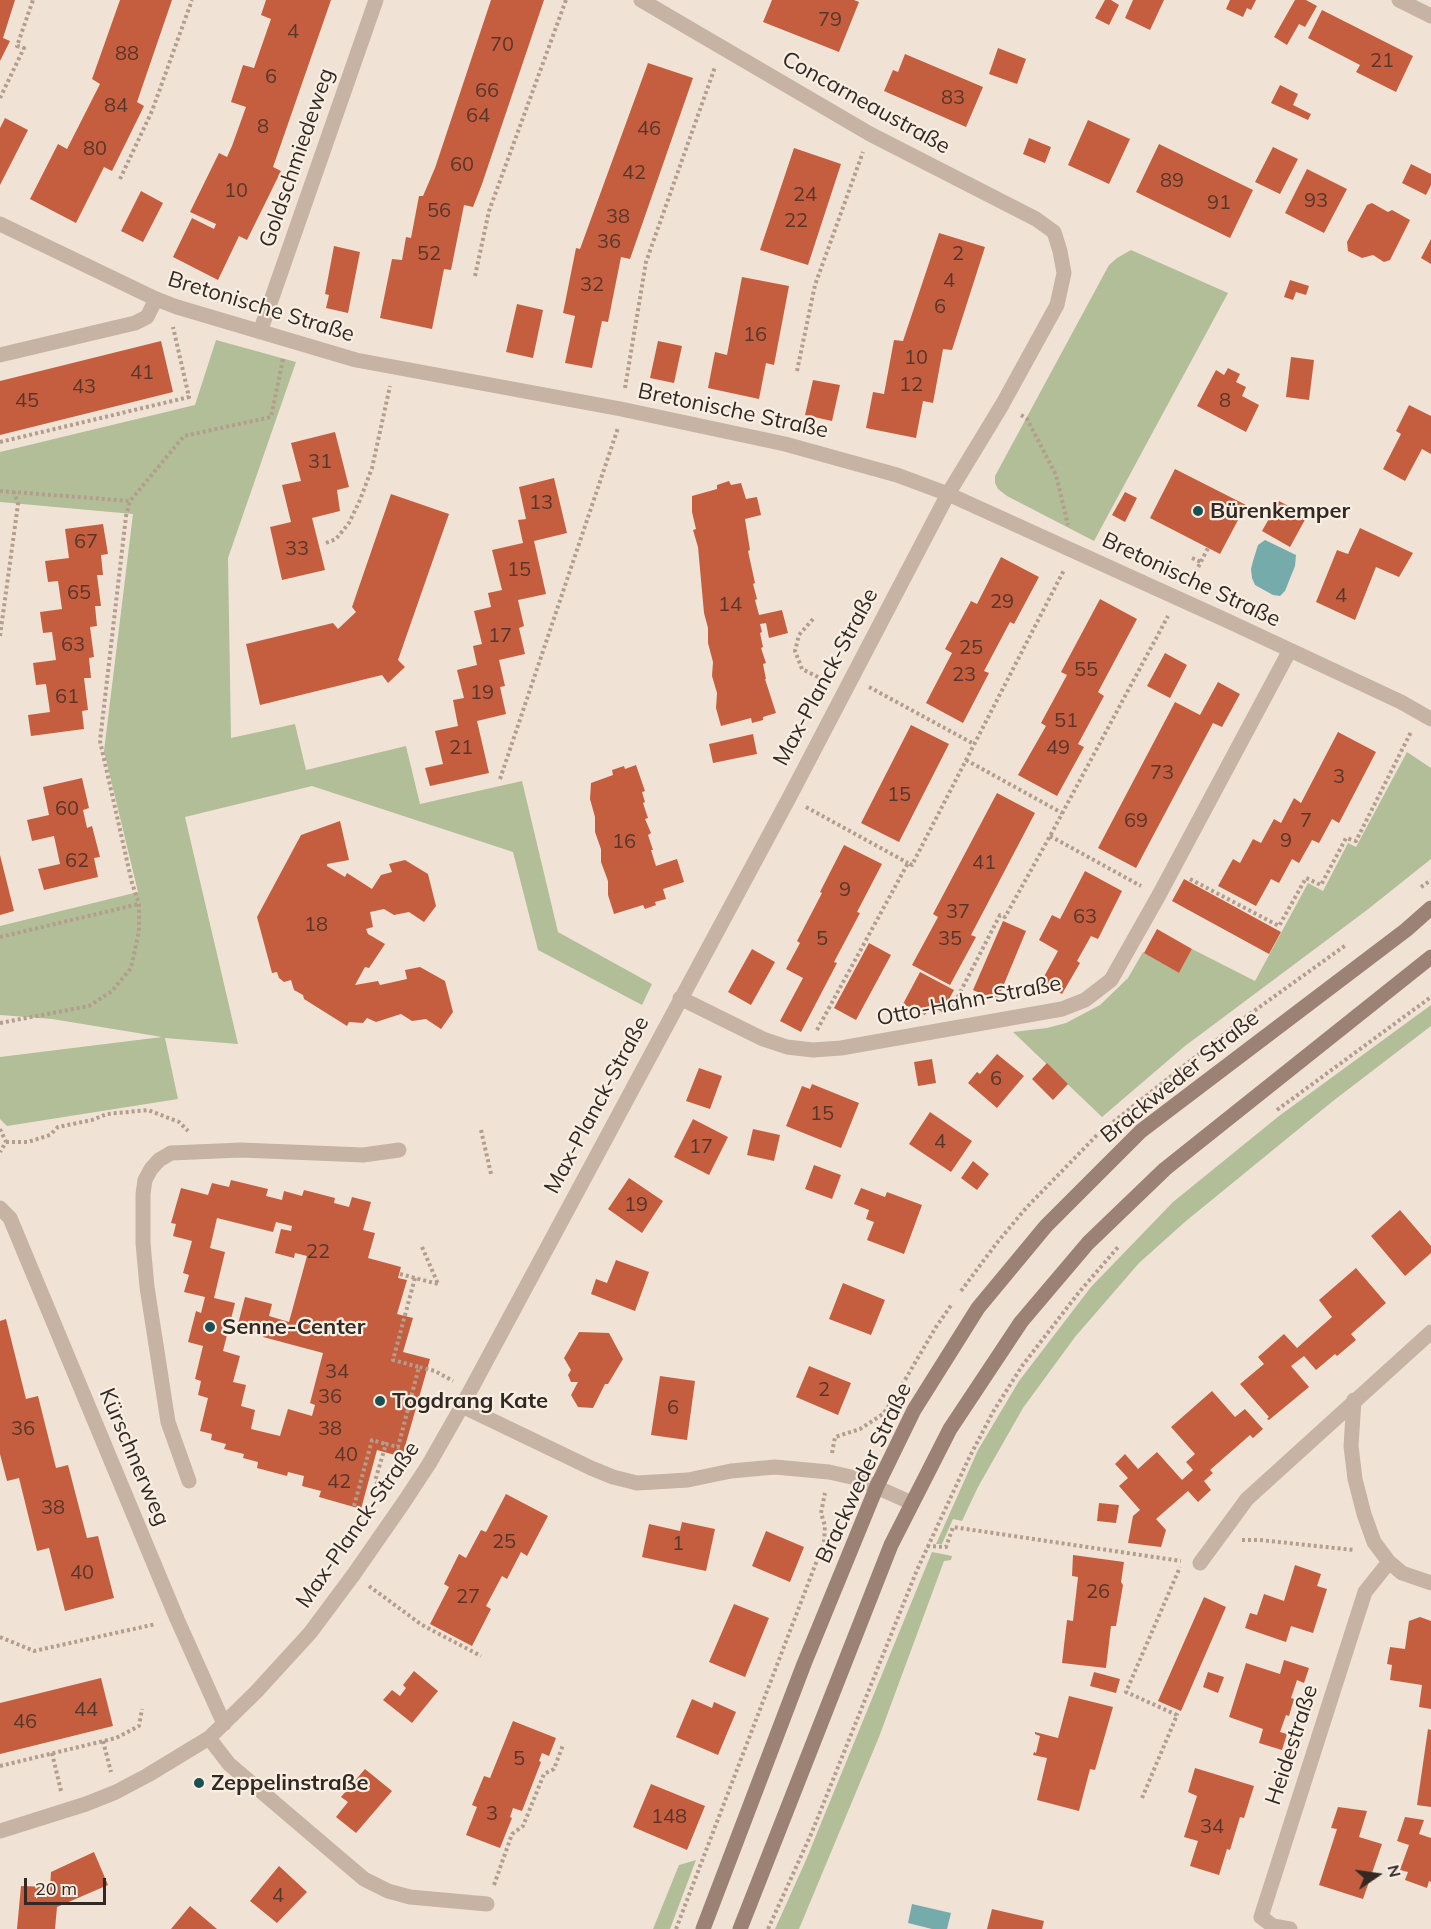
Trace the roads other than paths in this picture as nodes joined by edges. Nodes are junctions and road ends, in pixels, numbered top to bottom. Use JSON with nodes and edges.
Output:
{"nodes":[{"id":1,"x":376,"y":0,"type":"edge"},
{"id":2,"x":640,"y":0,"type":"edge"},
{"id":3,"x":1399,"y":0,"type":"edge"},
{"id":4,"x":1431,"y":16,"type":"edge"},
{"id":5,"x":0,"y":224,"type":"edge"},
{"id":6,"x":1060,"y":250,"type":"joint"},
{"id":7,"x":156,"y":299,"type":"junction"},
{"id":8,"x":260,"y":332,"type":"junction"},
{"id":9,"x":0,"y":355,"type":"edge"},
{"id":10,"x":948,"y":494,"type":"junction"},
{"id":11,"x":1290,"y":651,"type":"junction"},
{"id":12,"x":1426,"y":716,"type":"edge"},
{"id":13,"x":1431,"y":908,"type":"edge"},
{"id":14,"x":1431,"y":957,"type":"edge"},
{"id":15,"x":680,"y":998,"type":"junction"},
{"id":16,"x":399,"y":1150,"type":"dead end"},
{"id":17,"x":0,"y":1208,"type":"edge"},
{"id":18,"x":1431,"y":1332,"type":"edge"},
{"id":19,"x":1354,"y":1400,"type":"junction"},
{"id":20,"x":462,"y":1406,"type":"junction"},
{"id":21,"x":189,"y":1481,"type":"dead end"},
{"id":22,"x":877,"y":1486,"type":"junction"},
{"id":23,"x":912,"y":1503,"type":"junction"},
{"id":24,"x":1389,"y":1562,"type":"junction"},
{"id":25,"x":1200,"y":1563,"type":"road end"},
{"id":26,"x":1431,"y":1583,"type":"edge"},
{"id":27,"x":224,"y":1724,"type":"junction"},
{"id":28,"x":209,"y":1738,"type":"junction"},
{"id":29,"x":0,"y":1831,"type":"edge"},
{"id":30,"x":487,"y":1904,"type":"road end"},
{"id":31,"x":703,"y":1929,"type":"edge"},
{"id":32,"x":740,"y":1929,"type":"edge"},
{"id":33,"x":1290,"y":1929,"type":"edge"}],
"edges":[{"from":1,"to":8,"type":"street","name":"Goldschmiedeweg"},
{"from":2,"to":6,"type":"street","name":"Concarneaustraße"},
{"from":3,"to":4,"type":"street"},
{"from":5,"to":7,"type":"street","name":"Bretonische Straße"},
{"from":6,"to":10,"type":"street","name":"Max-Planck-Straße"},
{"from":7,"to":8,"type":"street","name":"Bretonische Straße"},
{"from":7,"to":9,"type":"street"},
{"from":8,"to":10,"type":"street","name":"Bretonische Straße"},
{"from":10,"to":11,"type":"street","name":"Bretonische Straße"},
{"from":10,"to":15,"type":"street","name":"Max-Planck-Straße"},
{"from":11,"to":12,"type":"street","name":"Bretonische Straße"},
{"from":11,"to":15,"type":"street","name":"Otto-Hahn-Straße"},
{"from":13,"to":22,"type":"main road","name":"Brackweder Straße"},
{"from":14,"to":23,"type":"main road"},
{"from":15,"to":20,"type":"street","name":"Max-Planck-Straße"},
{"from":16,"to":21,"type":"street"},
{"from":17,"to":27,"type":"street","name":"Kürschnerweg"},
{"from":18,"to":19,"type":"street"},
{"from":19,"to":24,"type":"street"},
{"from":19,"to":25,"type":"street"},
{"from":20,"to":22,"type":"street"},
{"from":20,"to":27,"type":"street","name":"Max-Planck-Straße"},
{"from":22,"to":23,"type":"street"},
{"from":22,"to":31,"type":"main road","name":"Brackweder Straße"},
{"from":23,"to":32,"type":"main road"},
{"from":24,"to":26,"type":"street"},
{"from":24,"to":33,"type":"street","name":"Heidestraße"},
{"from":27,"to":28,"type":"street","name":"Max-Planck-Straße"},
{"from":28,"to":29,"type":"street","name":"Max-Planck-Straße"},
{"from":28,"to":30,"type":"street"}]}
